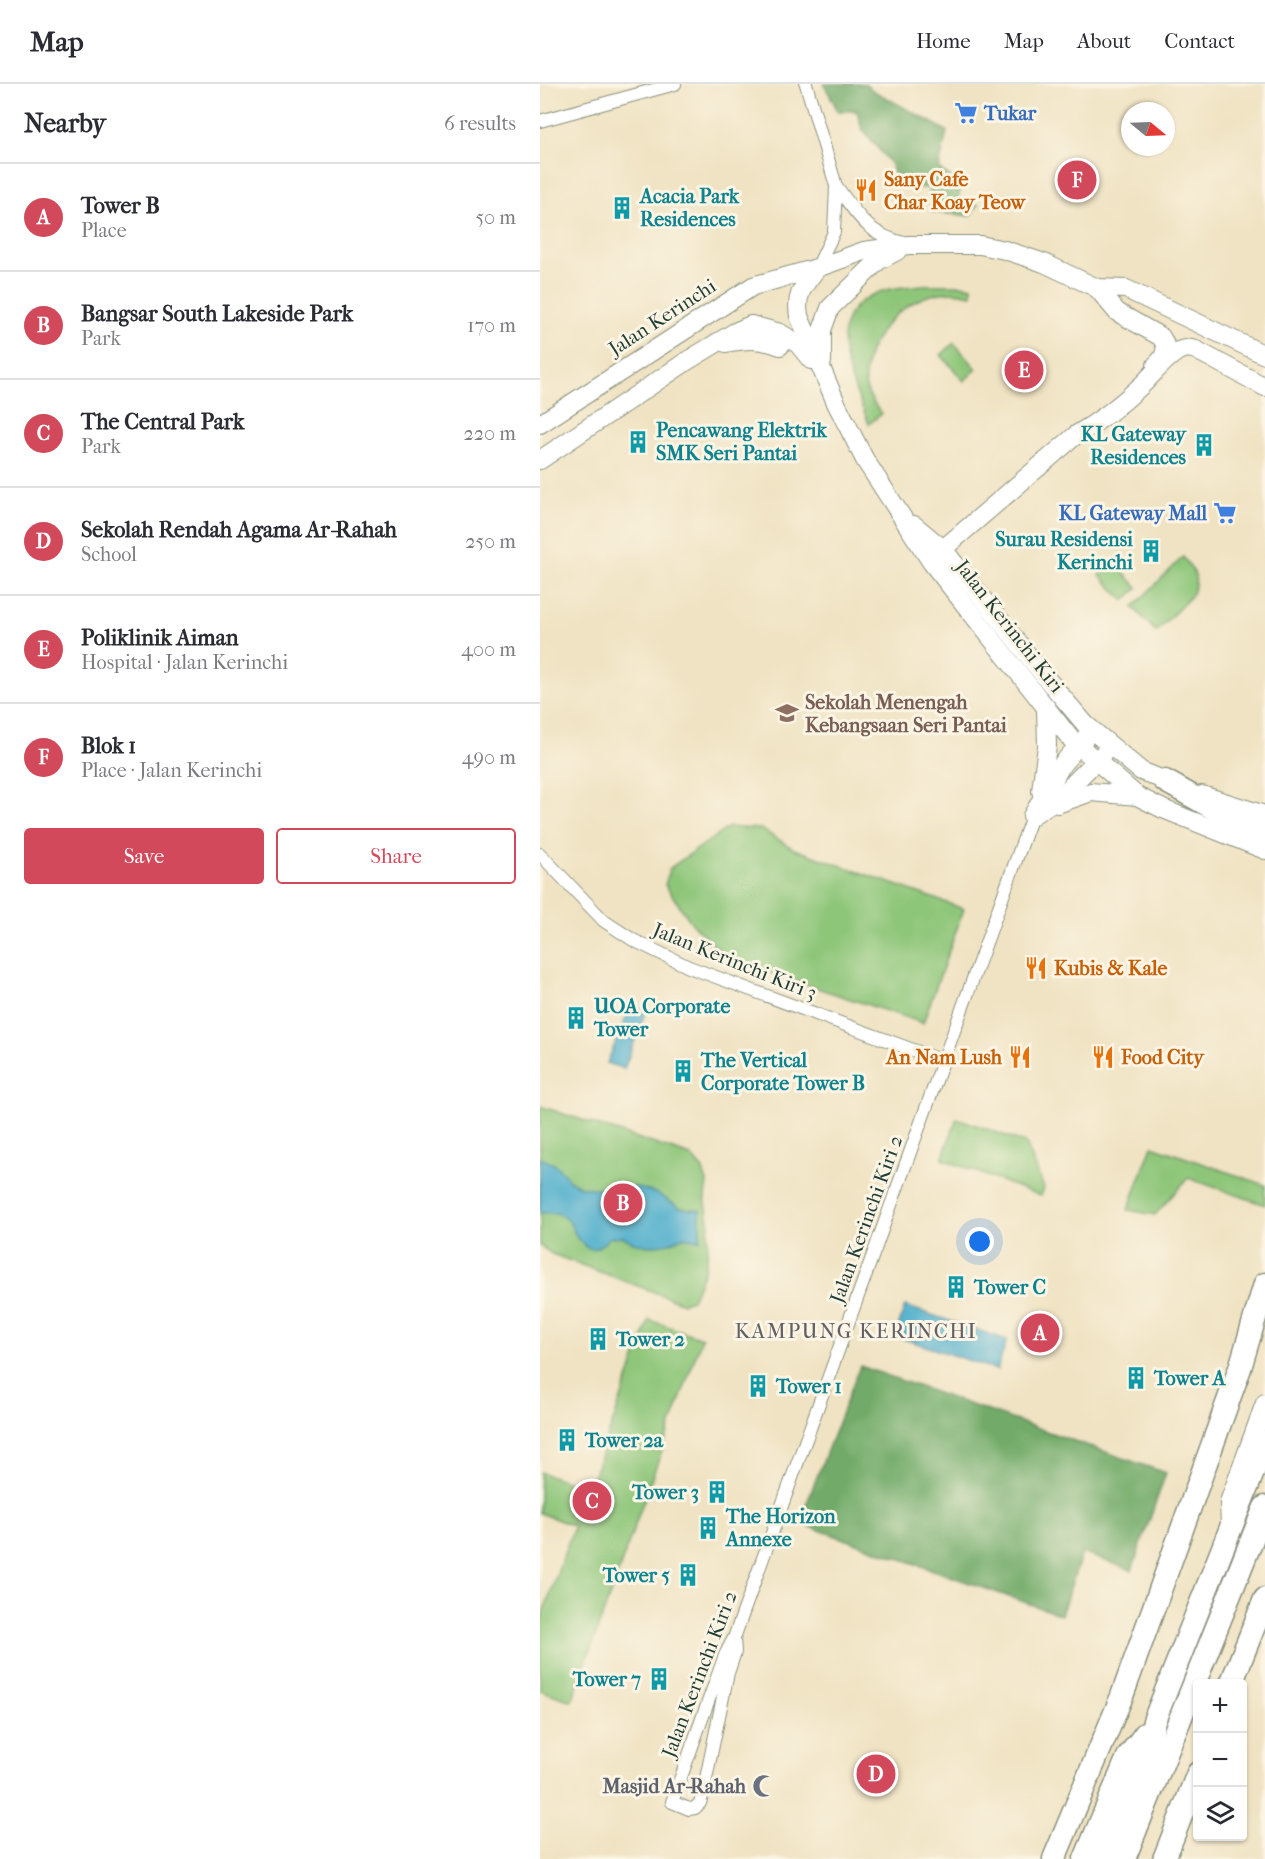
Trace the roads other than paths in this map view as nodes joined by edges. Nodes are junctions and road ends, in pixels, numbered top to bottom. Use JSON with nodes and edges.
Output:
{"nodes":[{"id":1,"x":675,"y":84,"type":"edge"},
{"id":2,"x":806,"y":84,"type":"edge"},
{"id":3,"x":540,"y":121,"type":"edge"},
{"id":4,"x":836,"y":186,"type":"junction"},
{"id":5,"x":909,"y":244,"type":"junction"},
{"id":6,"x":817,"y":268,"type":"junction"},
{"id":7,"x":1097,"y":288,"type":"junction"},
{"id":8,"x":1265,"y":355,"type":"edge"},
{"id":9,"x":823,"y":372,"type":"junction"},
{"id":10,"x":1265,"y":387,"type":"edge"},
{"id":11,"x":540,"y":424,"type":"edge"},
{"id":12,"x":1076,"y":435,"type":"junction"},
{"id":13,"x":540,"y":460,"type":"edge"},
{"id":14,"x":899,"y":512,"type":"junction"},
{"id":15,"x":943,"y":549,"type":"junction"},
{"id":16,"x":1046,"y":707,"type":"junction"},
{"id":17,"x":1092,"y":730,"type":"junction"},
{"id":18,"x":1077,"y":746,"type":"junction"},
{"id":19,"x":1110,"y":746,"type":"junction"},
{"id":20,"x":1095,"y":762,"type":"junction"},
{"id":21,"x":1165,"y":781,"type":"junction"},
{"id":22,"x":1137,"y":796,"type":"junction"},
{"id":23,"x":1039,"y":809,"type":"junction"},
{"id":24,"x":1265,"y":815,"type":"edge"},
{"id":25,"x":1265,"y":832,"type":"edge"},
{"id":26,"x":1265,"y":850,"type":"edge"},
{"id":27,"x":540,"y":854,"type":"edge"},
{"id":28,"x":943,"y":1061,"type":"junction"},
{"id":29,"x":1265,"y":1284,"type":"edge"},
{"id":30,"x":1265,"y":1302,"type":"edge"},
{"id":31,"x":1240,"y":1368,"type":"junction"},
{"id":32,"x":1265,"y":1403,"type":"edge"},
{"id":33,"x":1265,"y":1442,"type":"edge"},
{"id":34,"x":1265,"y":1507,"type":"edge"},
{"id":35,"x":1230,"y":1531,"type":"junction"},
{"id":36,"x":1265,"y":1599,"type":"edge"},
{"id":37,"x":734,"y":1638,"type":"junction"},
{"id":38,"x":1208,"y":1646,"type":"junction"},
{"id":39,"x":1233,"y":1679,"type":"edge"},
{"id":40,"x":1155,"y":1721,"type":"junction"},
{"id":41,"x":1193,"y":1783,"type":"edge"},
{"id":42,"x":1054,"y":1859,"type":"edge"},
{"id":43,"x":1085,"y":1859,"type":"edge"},
{"id":44,"x":1103,"y":1859,"type":"edge"},
{"id":45,"x":1124,"y":1859,"type":"edge"},
{"id":46,"x":1164,"y":1859,"type":"edge"}],
"edges":[{"from":1,"to":3,"type":"street"},
{"from":2,"to":4,"type":"street"},
{"from":4,"to":5,"type":"street"},
{"from":4,"to":6,"type":"street"},
{"from":5,"to":6,"type":"main road","name":"Jalan Kerinchi"},
{"from":5,"to":7,"type":"main road","name":"Jalan Kerinchi"},
{"from":5,"to":9,"type":"main road","name":"Jalan Kerinchi"},
{"from":6,"to":9,"type":"main road","name":"Jalan Kerinchi Kiri"},
{"from":6,"to":11,"type":"main road","name":"Jalan Kerinchi"},
{"from":7,"to":8,"type":"main road","name":"Jalan Kerinchi"},
{"from":7,"to":12,"type":"main road","name":"Jalan Kerinchi"},
{"from":9,"to":13,"type":"main road"},
{"from":9,"to":14,"type":"main road","name":"Jalan Kerinchi Kiri"},
{"from":10,"to":12,"type":"main road"},
{"from":12,"to":15,"type":"main road"},
{"from":14,"to":15,"type":"main road","name":"Jalan Kerinchi Kiri"},
{"from":14,"to":16,"type":"main road","name":"Jalan Kerinchi Kiri"},
{"from":15,"to":17,"type":"main road","name":"Jalan Kerinchi Kiri"},
{"from":16,"to":18,"type":"main road","name":"Jalan Kerinchi Kiri"},
{"from":16,"to":23,"type":"main road"},
{"from":17,"to":18,"type":"main road"},
{"from":17,"to":19,"type":"main road","name":"Jalan Kerinchi Kiri"},
{"from":18,"to":20,"type":"main road","name":"Jalan Kerinchi Kiri"},
{"from":18,"to":23,"type":"main road"},
{"from":19,"to":20,"type":"main road"},
{"from":19,"to":21,"type":"main road","name":"Jalan Kerinchi Kiri"},
{"from":20,"to":22,"type":"main road","name":"Jalan Kerinchi Kiri"},
{"from":20,"to":23,"type":"main road"},
{"from":21,"to":24,"type":"main road","name":"Jalan Kerinchi Kiri"},
{"from":21,"to":25,"type":"highway"},
{"from":22,"to":23,"type":"main road"},
{"from":22,"to":26,"type":"main road"},
{"from":23,"to":28,"type":"street","name":"Jalan Kerinchi Kiri 2"},
{"from":27,"to":28,"type":"street","name":"Jalan Kerinchi Kiri 3"},
{"from":28,"to":37,"type":"street","name":"Jalan Kerinchi Kiri 2"},
{"from":29,"to":31,"type":"highway"},
{"from":30,"to":31,"type":"highway"},
{"from":31,"to":42,"type":"highway"},
{"from":32,"to":35,"type":"main road"},
{"from":33,"to":35,"type":"highway"},
{"from":34,"to":38,"type":"highway"},
{"from":35,"to":40,"type":"highway"},
{"from":36,"to":39,"type":"highway"},
{"from":37,"to":37,"type":"street","name":"Jalan Kerinchi Kiri 2"},
{"from":38,"to":44,"type":"highway"},
{"from":38,"to":45,"type":"highway"},
{"from":40,"to":43,"type":"highway"},
{"from":40,"to":44,"type":"highway"},
{"from":41,"to":46,"type":"highway"}]}
